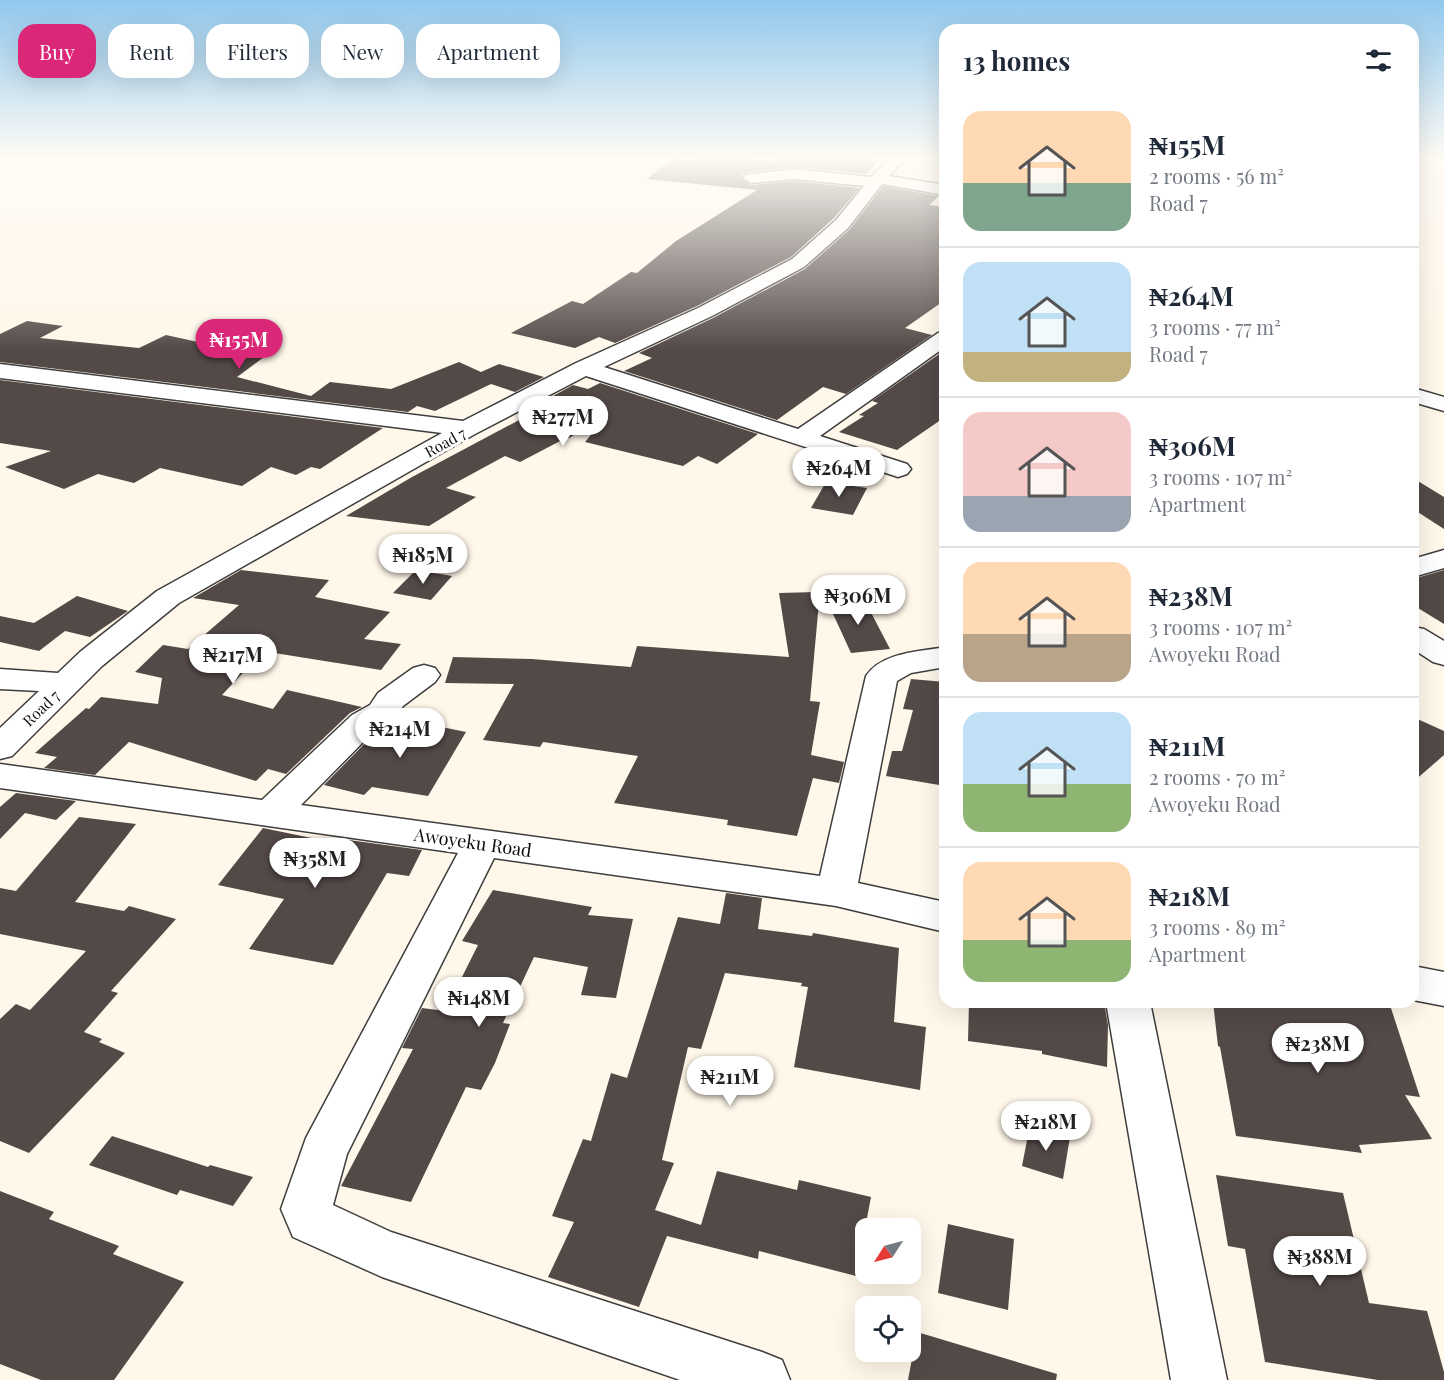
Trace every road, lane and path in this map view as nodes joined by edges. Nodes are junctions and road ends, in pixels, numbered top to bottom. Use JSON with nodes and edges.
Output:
{"nodes":[{"id":1,"x":844,"y":221,"type":"edge"},
{"id":2,"x":939,"y":341,"type":"edge"},
{"id":3,"x":584,"y":368,"type":"junction"},
{"id":4,"x":0,"y":371,"type":"edge"},
{"id":5,"x":1419,"y":397,"type":"edge"},
{"id":6,"x":1444,"y":404,"type":"edge"},
{"id":7,"x":467,"y":429,"type":"junction"},
{"id":8,"x":800,"y":439,"type":"junction"},
{"id":9,"x":898,"y":469,"type":"dead end"},
{"id":10,"x":1444,"y":559,"type":"edge"},
{"id":11,"x":1419,"y":565,"type":"edge"},
{"id":12,"x":1419,"y":640,"type":"edge"},
{"id":13,"x":1444,"y":655,"type":"edge"},
{"id":14,"x":939,"y":658,"type":"edge"},
{"id":15,"x":424,"y":675,"type":"dead end"},
{"id":16,"x":0,"y":679,"type":"edge"},
{"id":17,"x":67,"y":683,"type":"junction"},
{"id":18,"x":0,"y":748,"type":"edge"},
{"id":19,"x":0,"y":776,"type":"edge"},
{"id":20,"x":271,"y":813,"type":"junction"},
{"id":21,"x":482,"y":843,"type":"junction"},
{"id":22,"x":836,"y":892,"type":"junction"},
{"id":23,"x":939,"y":916,"type":"edge"},
{"id":24,"x":1419,"y":984,"type":"edge"},
{"id":25,"x":1444,"y":988,"type":"edge"},
{"id":26,"x":1129,"y":1008,"type":"edge"},
{"id":27,"x":762,"y":1380,"type":"edge"},
{"id":28,"x":1199,"y":1380,"type":"edge"}],
"edges":[{"from":1,"to":3,"type":"street","name":"Road 7"},
{"from":2,"to":8,"type":"street"},
{"from":3,"to":7,"type":"street","name":"Road 7"},
{"from":3,"to":8,"type":"street"},
{"from":4,"to":7,"type":"street"},
{"from":5,"to":6,"type":"street"},
{"from":7,"to":17,"type":"street","name":"Road 7"},
{"from":8,"to":9,"type":"street"},
{"from":10,"to":11,"type":"street"},
{"from":12,"to":13,"type":"street"},
{"from":14,"to":22,"type":"street"},
{"from":15,"to":20,"type":"street"},
{"from":16,"to":17,"type":"street"},
{"from":17,"to":18,"type":"street","name":"Road 7"},
{"from":19,"to":20,"type":"street","name":"Awoyeku Road"},
{"from":20,"to":21,"type":"street","name":"Awoyeku Road"},
{"from":21,"to":22,"type":"street","name":"Awoyeku Road"},
{"from":21,"to":27,"type":"street"},
{"from":22,"to":23,"type":"street","name":"Awoyeku Road"},
{"from":24,"to":25,"type":"street"},
{"from":26,"to":28,"type":"street"}]}
